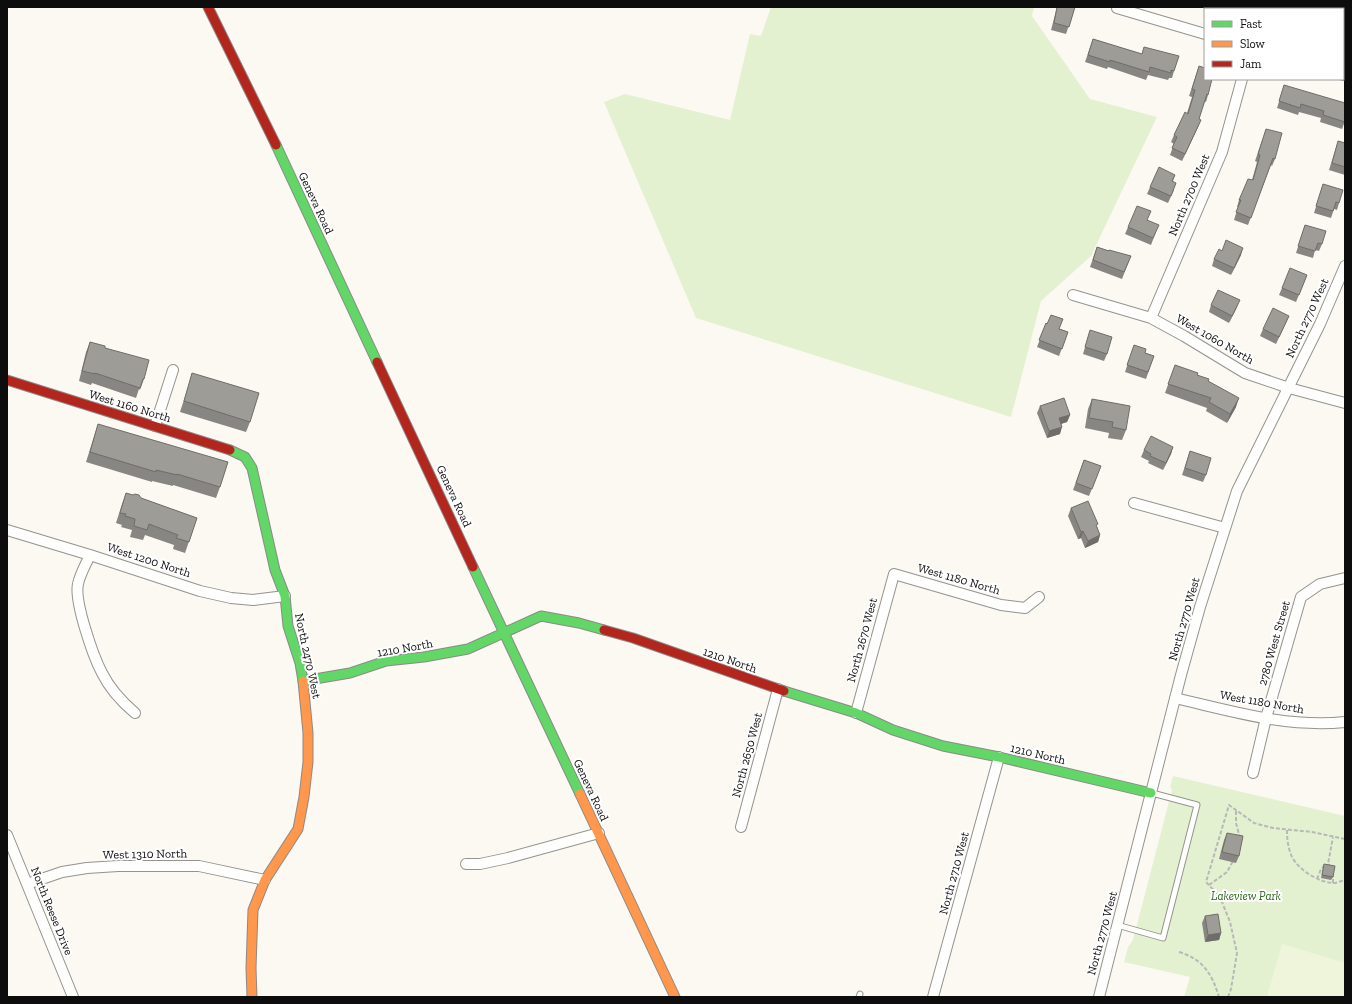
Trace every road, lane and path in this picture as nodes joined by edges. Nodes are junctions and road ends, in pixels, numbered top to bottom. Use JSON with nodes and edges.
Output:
{"nodes":[{"id":1,"x":208,"y":7,"type":"edge"},
{"id":2,"x":1117,"y":8,"type":"edge"},
{"id":3,"x":1204,"y":34,"type":"edge"},
{"id":4,"x":1242,"y":80,"type":"edge"},
{"id":5,"x":1345,"y":266,"type":"edge"},
{"id":6,"x":1073,"y":296,"type":"dead end"},
{"id":7,"x":1151,"y":318,"type":"junction"},
{"id":8,"x":173,"y":370,"type":"dead end"},
{"id":9,"x":7,"y":380,"type":"edge"},
{"id":10,"x":1288,"y":388,"type":"junction"},
{"id":11,"x":1345,"y":403,"type":"edge"},
{"id":12,"x":155,"y":426,"type":"junction"},
{"id":13,"x":245,"y":457,"type":"joint"},
{"id":14,"x":1134,"y":503,"type":"dead end"},
{"id":15,"x":1225,"y":528,"type":"junction"},
{"id":16,"x":7,"y":530,"type":"edge"},
{"id":17,"x":90,"y":555,"type":"junction"},
{"id":18,"x":894,"y":574,"type":"joint"},
{"id":19,"x":1345,"y":578,"type":"edge"},
{"id":20,"x":285,"y":596,"type":"junction"},
{"id":21,"x":1039,"y":597,"type":"dead end"},
{"id":22,"x":504,"y":632,"type":"junction"},
{"id":23,"x":303,"y":681,"type":"junction"},
{"id":24,"x":778,"y":689,"type":"junction"},
{"id":25,"x":1175,"y":698,"type":"junction"},
{"id":26,"x":135,"y":713,"type":"dead end"},
{"id":27,"x":856,"y":713,"type":"junction"},
{"id":28,"x":1266,"y":718,"type":"junction"},
{"id":29,"x":1345,"y":722,"type":"edge"},
{"id":30,"x":999,"y":757,"type":"junction"},
{"id":31,"x":1253,"y":773,"type":"dead end"},
{"id":32,"x":1151,"y":793,"type":"junction"},
{"id":33,"x":1236,"y":810,"type":"junction"},
{"id":34,"x":741,"y":827,"type":"dead end"},
{"id":35,"x":1288,"y":830,"type":"junction"},
{"id":36,"x":598,"y":833,"type":"junction"},
{"id":37,"x":7,"y":835,"type":"edge"},
{"id":38,"x":1333,"y":836,"type":"junction"},
{"id":39,"x":1345,"y":839,"type":"edge"},
{"id":40,"x":1238,"y":844,"type":"edge"},
{"id":41,"x":1236,"y":856,"type":"edge"},
{"id":42,"x":466,"y":864,"type":"dead end"},
{"id":43,"x":1328,"y":864,"type":"junction"},
{"id":44,"x":1317,"y":879,"type":"junction"},
{"id":45,"x":265,"y":880,"type":"junction"},
{"id":46,"x":1345,"y":880,"type":"edge"},
{"id":47,"x":1333,"y":883,"type":"junction"},
{"id":48,"x":27,"y":884,"type":"junction"},
{"id":49,"x":1209,"y":885,"type":"junction"},
{"id":50,"x":1117,"y":925,"type":"junction"},
{"id":51,"x":1179,"y":952,"type":"dead end"},
{"id":52,"x":73,"y":997,"type":"edge"},
{"id":53,"x":252,"y":997,"type":"edge"},
{"id":54,"x":675,"y":997,"type":"edge"},
{"id":55,"x":933,"y":997,"type":"edge"},
{"id":56,"x":1099,"y":997,"type":"edge"},
{"id":57,"x":1219,"y":997,"type":"edge"},
{"id":58,"x":1228,"y":997,"type":"edge"}],
"edges":[{"from":1,"to":22,"type":"street","name":"Geneva Road"},
{"from":2,"to":3,"type":"street"},
{"from":4,"to":7,"type":"street","name":"North 2700 West"},
{"from":5,"to":10,"type":"street","name":"North 2770 West"},
{"from":6,"to":7,"type":"street","name":"West 1060 North"},
{"from":7,"to":10,"type":"street","name":"West 1060 North"},
{"from":8,"to":12,"type":"street"},
{"from":9,"to":12,"type":"street","name":"West 1160 North"},
{"from":10,"to":11,"type":"street","name":"West 1060 North"},
{"from":10,"to":15,"type":"street","name":"North 2770 West"},
{"from":12,"to":13,"type":"street","name":"West 1160 North"},
{"from":13,"to":20,"type":"street","name":"North 2470 West"},
{"from":14,"to":15,"type":"street"},
{"from":15,"to":25,"type":"street","name":"North 2770 West"},
{"from":16,"to":17,"type":"street","name":"West 1200 North"},
{"from":17,"to":20,"type":"street","name":"West 1200 North"},
{"from":17,"to":26,"type":"street"},
{"from":18,"to":21,"type":"street","name":"West 1180 North"},
{"from":18,"to":27,"type":"street","name":"North 2670 West"},
{"from":19,"to":28,"type":"street","name":"2780 West Street"},
{"from":20,"to":23,"type":"street","name":"North 2470 West"},
{"from":22,"to":23,"type":"street","name":"1210 North"},
{"from":22,"to":24,"type":"street","name":"1210 North"},
{"from":22,"to":36,"type":"street","name":"Geneva Road"},
{"from":23,"to":45,"type":"street","name":"North 2470 West"},
{"from":24,"to":27,"type":"street","name":"1210 North"},
{"from":24,"to":34,"type":"street","name":"North 2650 West"},
{"from":25,"to":28,"type":"street","name":"West 1180 North"},
{"from":25,"to":32,"type":"street","name":"North 2770 West"},
{"from":27,"to":30,"type":"street","name":"1210 North"},
{"from":28,"to":29,"type":"street","name":"West 1180 North"},
{"from":28,"to":31,"type":"street","name":"2780 West Street"},
{"from":30,"to":32,"type":"street","name":"1210 North"},
{"from":30,"to":55,"type":"street","name":"North 2710 West"},
{"from":32,"to":50,"type":"street","name":"North 2770 West"},
{"from":32,"to":50,"type":"lane"},
{"from":33,"to":35,"type":"path"},
{"from":33,"to":40,"type":"path"},
{"from":33,"to":49,"type":"path"},
{"from":35,"to":38,"type":"path"},
{"from":35,"to":44,"type":"path"},
{"from":36,"to":42,"type":"street"},
{"from":36,"to":54,"type":"street","name":"Geneva Road"},
{"from":37,"to":48,"type":"street","name":"North Reese Drive"},
{"from":38,"to":39,"type":"path"},
{"from":38,"to":43,"type":"path"},
{"from":41,"to":49,"type":"path"},
{"from":43,"to":44,"type":"path"},
{"from":43,"to":47,"type":"path"},
{"from":44,"to":47,"type":"path"},
{"from":45,"to":48,"type":"street","name":"West 1310 North"},
{"from":45,"to":53,"type":"street","name":"North 2470 West"},
{"from":46,"to":47,"type":"path"},
{"from":48,"to":52,"type":"street","name":"North Reese Drive"},
{"from":49,"to":58,"type":"path"},
{"from":50,"to":56,"type":"street","name":"North 2770 West"},
{"from":51,"to":57,"type":"path"}]}
